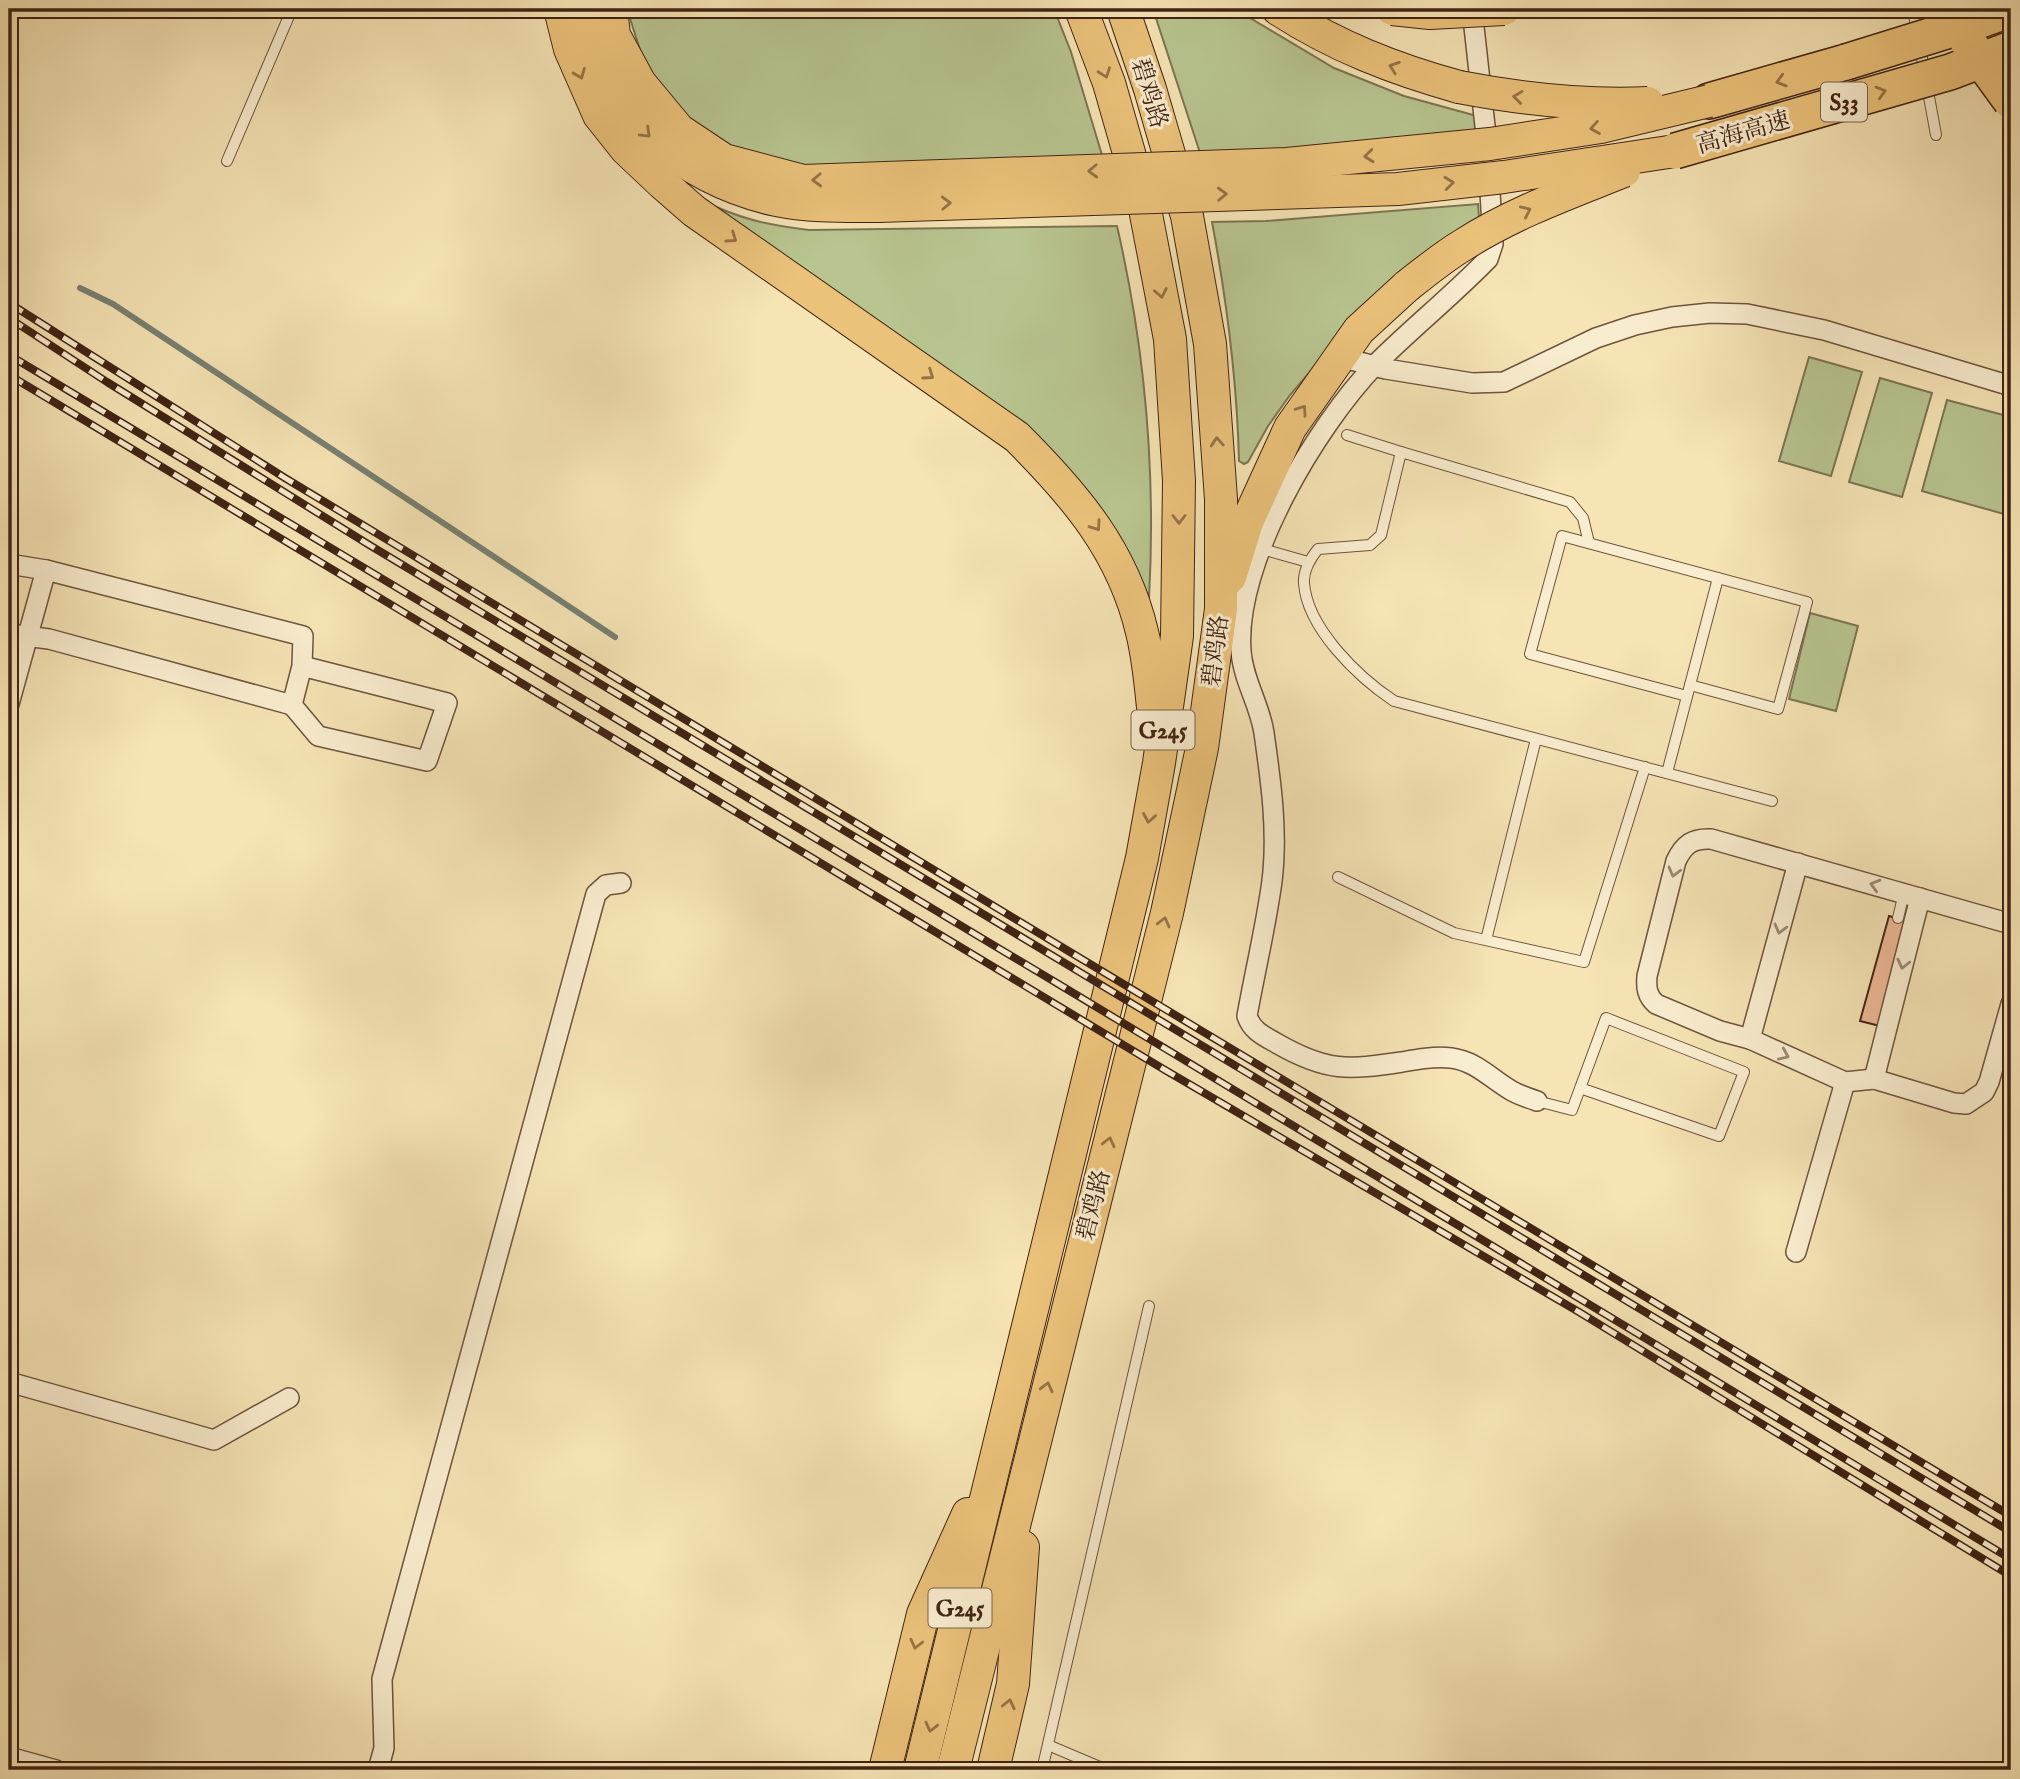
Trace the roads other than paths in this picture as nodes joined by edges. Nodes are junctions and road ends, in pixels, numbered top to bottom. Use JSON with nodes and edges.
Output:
{"nodes":[{"id":1,"x":292,"y":9,"type":"edge"},
{"id":2,"x":560,"y":9,"type":"edge"},
{"id":3,"x":583,"y":9,"type":"edge"},
{"id":4,"x":611,"y":9,"type":"edge"},
{"id":5,"x":1081,"y":9,"type":"edge"},
{"id":6,"x":1123,"y":9,"type":"edge"},
{"id":7,"x":1278,"y":9,"type":"edge"},
{"id":8,"x":1392,"y":9,"type":"edge"},
{"id":9,"x":1472,"y":9,"type":"edge"},
{"id":10,"x":1504,"y":9,"type":"edge"},
{"id":11,"x":1913,"y":9,"type":"edge"},
{"id":12,"x":1962,"y":11,"type":"edge"},
{"id":13,"x":2008,"y":38,"type":"edge"},
{"id":14,"x":1709,"y":101,"type":"junction"},
{"id":15,"x":2011,"y":101,"type":"edge"},
{"id":16,"x":1486,"y":135,"type":"dead end"},
{"id":17,"x":1936,"y":135,"type":"dead end"},
{"id":18,"x":1675,"y":151,"type":"junction"},
{"id":19,"x":227,"y":162,"type":"dead end"},
{"id":20,"x":881,"y":192,"type":"junction"},
{"id":21,"x":1490,"y":192,"type":"dead end"},
{"id":22,"x":1340,"y":357,"type":"junction"},
{"id":23,"x":1374,"y":366,"type":"junction"},
{"id":24,"x":2011,"y":386,"type":"edge"},
{"id":25,"x":1347,"y":435,"type":"dead end"},
{"id":26,"x":1401,"y":452,"type":"junction"},
{"id":27,"x":1589,"y":543,"type":"junction"},
{"id":28,"x":1262,"y":549,"type":"junction"},
{"id":29,"x":1308,"y":562,"type":"junction"},
{"id":30,"x":9,"y":564,"type":"edge"},
{"id":31,"x":46,"y":570,"type":"junction"},
{"id":32,"x":1718,"y":578,"type":"junction"},
{"id":33,"x":1221,"y":609,"type":"junction"},
{"id":34,"x":18,"y":635,"type":"edge"},
{"id":35,"x":302,"y":666,"type":"junction"},
{"id":36,"x":1690,"y":685,"type":"junction"},
{"id":37,"x":1687,"y":696,"type":"junction"},
{"id":38,"x":9,"y":704,"type":"edge"},
{"id":39,"x":292,"y":705,"type":"junction"},
{"id":40,"x":1536,"y":738,"type":"junction"},
{"id":41,"x":1645,"y":767,"type":"junction"},
{"id":42,"x":1158,"y":768,"type":"junction"},
{"id":43,"x":1667,"y":773,"type":"junction"},
{"id":44,"x":1772,"y":801,"type":"dead end"},
{"id":45,"x":1798,"y":863,"type":"junction"},
{"id":46,"x":1338,"y":877,"type":"dead end"},
{"id":47,"x":621,"y":883,"type":"dead end"},
{"id":48,"x":1912,"y":896,"type":"junction"},
{"id":49,"x":1898,"y":918,"type":"dead end"},
{"id":50,"x":2011,"y":924,"type":"edge"},
{"id":51,"x":1486,"y":940,"type":"junction"},
{"id":52,"x":2011,"y":1004,"type":"edge"},
{"id":53,"x":1750,"y":1040,"type":"junction"},
{"id":54,"x":1874,"y":1079,"type":"junction"},
{"id":55,"x":1845,"y":1082,"type":"junction"},
{"id":56,"x":1580,"y":1088,"type":"junction"},
{"id":57,"x":1537,"y":1101,"type":"joint"},
{"id":58,"x":1796,"y":1252,"type":"dead end"},
{"id":59,"x":1149,"y":1307,"type":"dead end"},
{"id":60,"x":9,"y":1382,"type":"edge"},
{"id":61,"x":289,"y":1398,"type":"dead end"},
{"id":62,"x":1000,"y":1446,"type":"junction"},
{"id":63,"x":1031,"y":1453,"type":"junction"},
{"id":64,"x":1048,"y":1745,"type":"junction"},
{"id":65,"x":9,"y":1757,"type":"edge"},
{"id":66,"x":56,"y":1770,"type":"edge"},
{"id":67,"x":378,"y":1770,"type":"edge"},
{"id":68,"x":886,"y":1770,"type":"edge"},
{"id":69,"x":920,"y":1770,"type":"edge"},
{"id":70,"x":953,"y":1770,"type":"edge"},
{"id":71,"x":993,"y":1770,"type":"edge"},
{"id":72,"x":1042,"y":1770,"type":"edge"},
{"id":73,"x":1107,"y":1770,"type":"edge"}],
"edges":[{"from":1,"to":19,"type":"lane"},
{"from":2,"to":42,"type":"highway","one_way":true},
{"from":3,"to":20,"type":"highway","one_way":true},
{"from":20,"to":4,"type":"highway","one_way":true},
{"from":5,"to":42,"type":"highway","name":"碧鸡路","number":"G245","one_way":true},
{"from":33,"to":6,"type":"highway","name":"碧鸡路","number":"G245","one_way":true},
{"from":14,"to":7,"type":"highway","one_way":true,"bridge":true},
{"from":8,"to":10,"type":"highway","bridge":true},
{"from":9,"to":16,"type":"street"},
{"from":11,"to":17,"type":"lane"},
{"from":12,"to":13,"type":"lane"},
{"from":12,"to":15,"type":"highway","bridge":true},
{"from":13,"to":14,"type":"highway","name":"高海高速","number":"S33","one_way":true,"bridge":true},
{"from":18,"to":13,"type":"highway","name":"高海高速","number":"S33","one_way":true,"bridge":true},
{"from":14,"to":20,"type":"highway","one_way":true,"bridge":true},
{"from":20,"to":18,"type":"highway","one_way":true,"bridge":true},
{"from":22,"to":18,"type":"highway","one_way":true,"bridge":true},
{"from":21,"to":23,"type":"street"},
{"from":22,"to":23,"type":"street"},
{"from":33,"to":22,"type":"highway","one_way":true},
{"from":23,"to":24,"type":"street"},
{"from":23,"to":28,"type":"street"},
{"from":25,"to":26,"type":"lane"},
{"from":26,"to":27,"type":"lane"},
{"from":26,"to":29,"type":"lane"},
{"from":27,"to":32,"type":"lane"},
{"from":27,"to":37,"type":"lane"},
{"from":28,"to":29,"type":"lane"},
{"from":28,"to":57,"type":"street"},
{"from":29,"to":40,"type":"lane"},
{"from":30,"to":31,"type":"street"},
{"from":31,"to":34,"type":"street"},
{"from":31,"to":35,"type":"street"},
{"from":32,"to":36,"type":"lane"},
{"from":32,"to":36,"type":"lane"},
{"from":63,"to":33,"type":"highway","name":"碧鸡路","number":"G245","one_way":true},
{"from":34,"to":38,"type":"street"},
{"from":34,"to":39,"type":"street"},
{"from":35,"to":39,"type":"street"},
{"from":35,"to":39,"type":"street"},
{"from":36,"to":37,"type":"lane"},
{"from":37,"to":43,"type":"lane"},
{"from":40,"to":41,"type":"lane"},
{"from":40,"to":51,"type":"lane"},
{"from":41,"to":43,"type":"lane"},
{"from":41,"to":51,"type":"lane"},
{"from":42,"to":62,"type":"highway","name":"碧鸡路","number":"G245","one_way":true},
{"from":43,"to":44,"type":"lane"},
{"from":48,"to":45,"type":"street","one_way":true},
{"from":45,"to":53,"type":"street","one_way":true},
{"from":45,"to":53,"type":"street","one_way":true},
{"from":46,"to":51,"type":"lane"},
{"from":47,"to":67,"type":"street"},
{"from":48,"to":49,"type":"lane"},
{"from":48,"to":50,"type":"street"},
{"from":48,"to":54,"type":"street","one_way":true},
{"from":52,"to":54,"type":"street"},
{"from":53,"to":55,"type":"street","one_way":true},
{"from":54,"to":55,"type":"street"},
{"from":55,"to":58,"type":"street"},
{"from":56,"to":56,"type":"lane"},
{"from":56,"to":57,"type":"lane"},
{"from":59,"to":64,"type":"lane"},
{"from":60,"to":61,"type":"street"},
{"from":62,"to":68,"type":"highway","one_way":true},
{"from":62,"to":69,"type":"highway","number":"G245","one_way":true},
{"from":63,"to":70,"type":"highway","number":"G245"},
{"from":71,"to":63,"type":"highway","one_way":true},
{"from":64,"to":72,"type":"lane"},
{"from":64,"to":73,"type":"lane"},
{"from":65,"to":66,"type":"street"}]}
